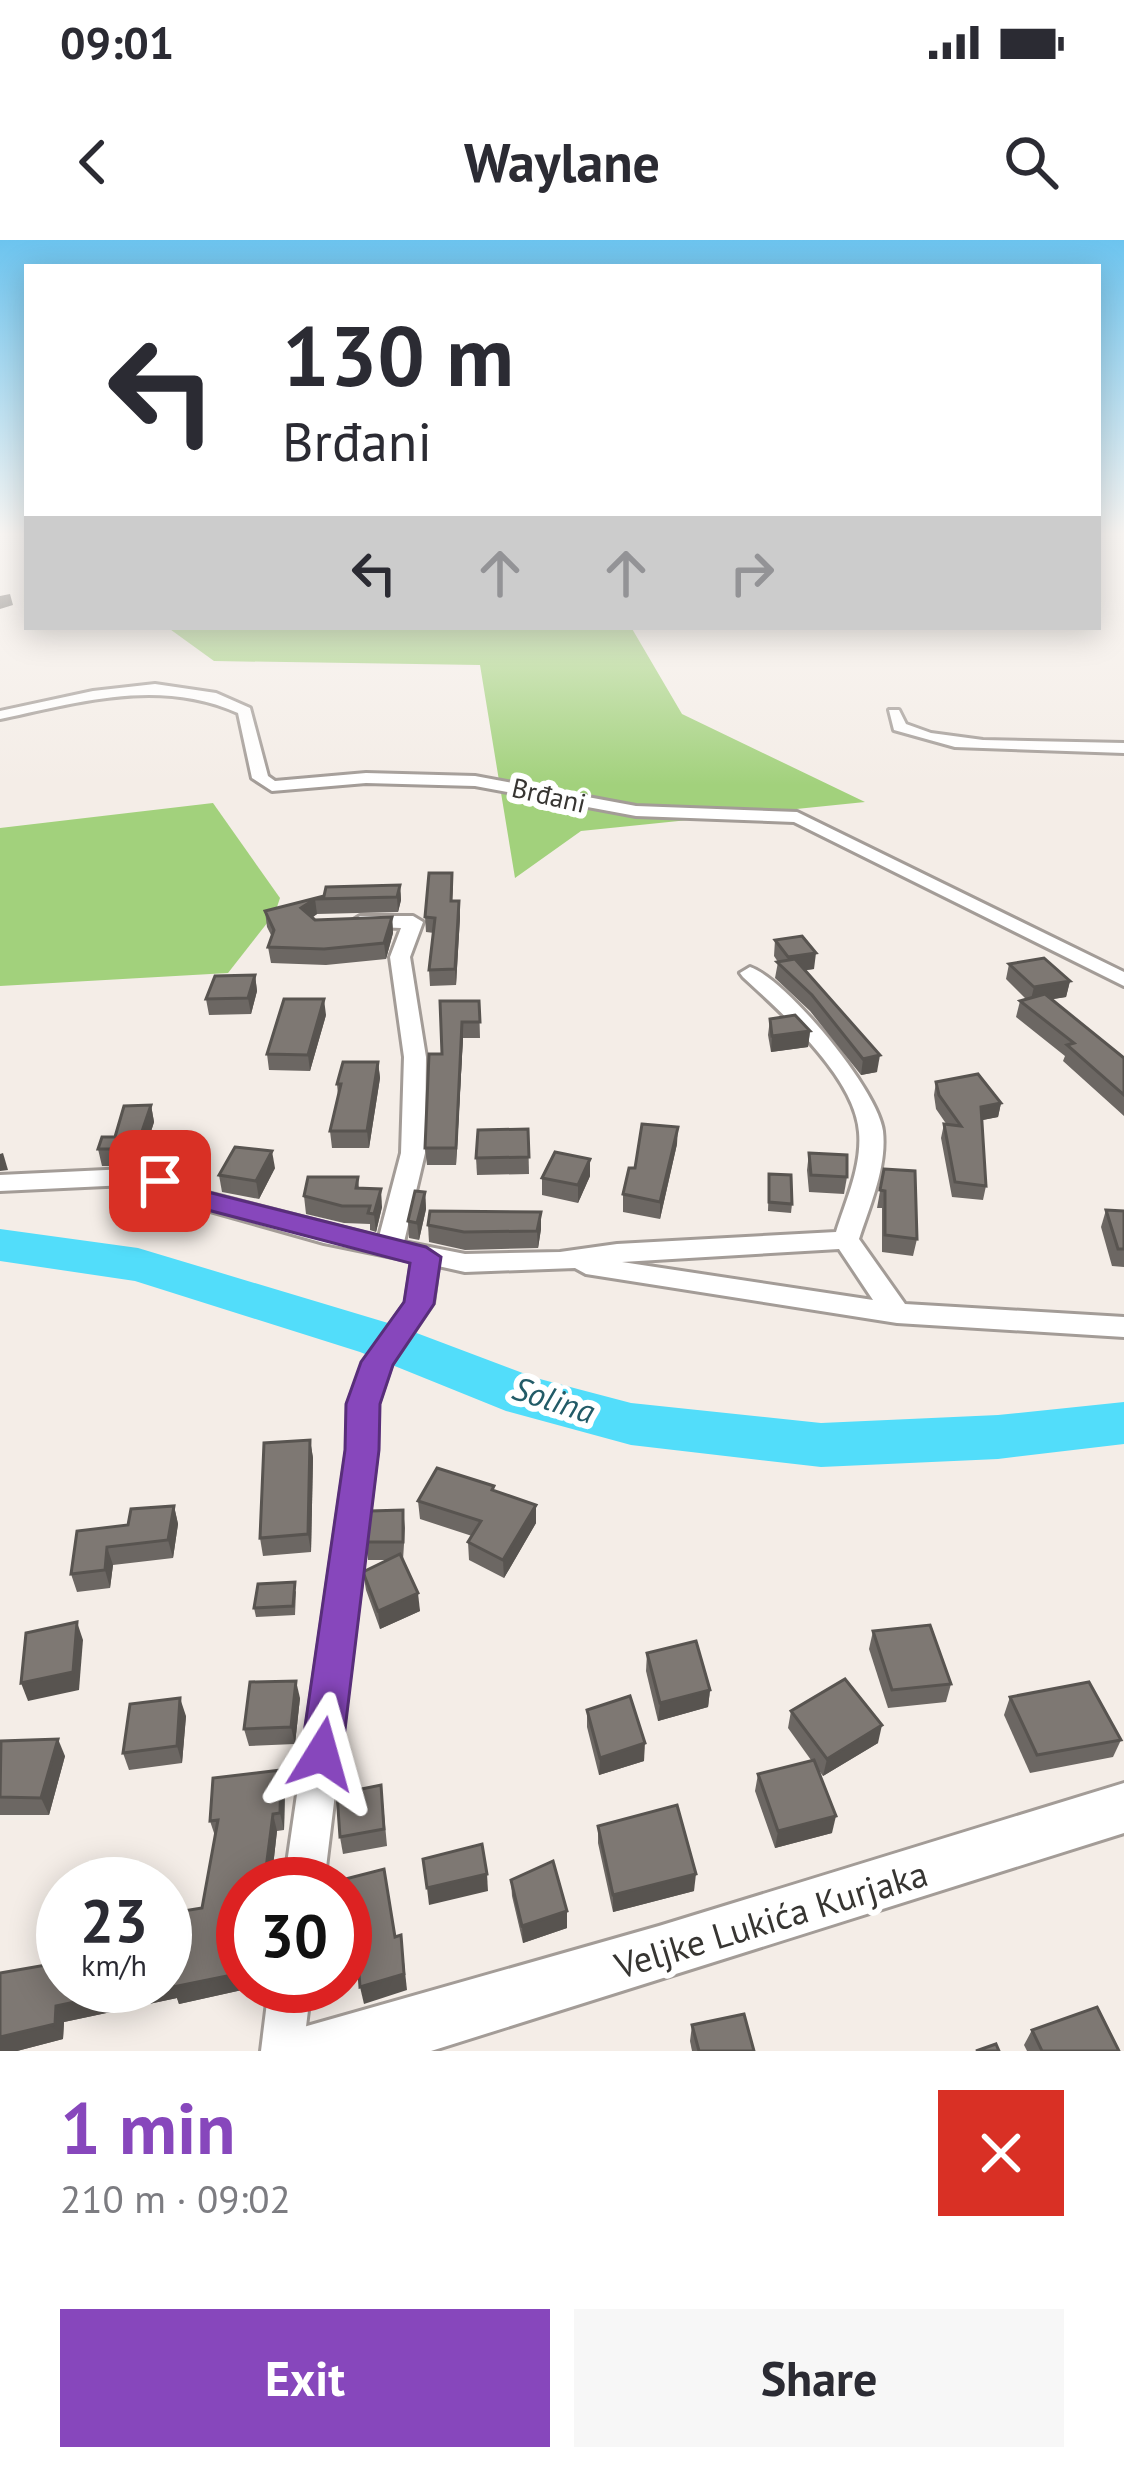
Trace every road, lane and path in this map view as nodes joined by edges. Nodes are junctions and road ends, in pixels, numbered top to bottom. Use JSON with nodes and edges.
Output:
{"nodes":[{"id":1,"x":894,"y":713,"type":"dead end"},
{"id":2,"x":0,"y":715,"type":"edge"},
{"id":3,"x":1124,"y":748,"type":"edge"},
{"id":4,"x":338,"y":923,"type":"edge"},
{"id":5,"x":750,"y":973,"type":"dead end"},
{"id":6,"x":1124,"y":980,"type":"edge"},
{"id":7,"x":0,"y":1183,"type":"edge"},
{"id":8,"x":846,"y":1240,"type":"junction"},
{"id":9,"x":389,"y":1250,"type":"junction"},
{"id":10,"x":426,"y":1257,"type":"junction"},
{"id":11,"x":560,"y":1261,"type":"junction"},
{"id":12,"x":897,"y":1313,"type":"junction"},
{"id":13,"x":1124,"y":1327,"type":"edge"},
{"id":14,"x":1124,"y":1808,"type":"edge"},
{"id":15,"x":308,"y":1857,"type":"edge"},
{"id":16,"x":287,"y":2013,"type":"edge"},
{"id":17,"x":423,"y":2038,"type":"edge"},
{"id":18,"x":282,"y":2051,"type":"edge"},
{"id":19,"x":314,"y":2051,"type":"edge"}],
"edges":[{"from":1,"to":3,"type":"street"},
{"from":2,"to":6,"type":"street","name":"Brđani"},
{"from":4,"to":9,"type":"street"},
{"from":5,"to":8,"type":"street"},
{"from":7,"to":9,"type":"street"},
{"from":8,"to":11,"type":"street"},
{"from":8,"to":12,"type":"street"},
{"from":9,"to":10,"type":"street"},
{"from":10,"to":11,"type":"street"},
{"from":10,"to":15,"type":"street"},
{"from":11,"to":12,"type":"street"},
{"from":12,"to":13,"type":"street"},
{"from":14,"to":17,"type":"main road","name":"Veljke Lukića Kurjaka"},
{"from":16,"to":18,"type":"street"},
{"from":17,"to":19,"type":"main road","name":"Veljke Lukića Kurjaka"}]}
